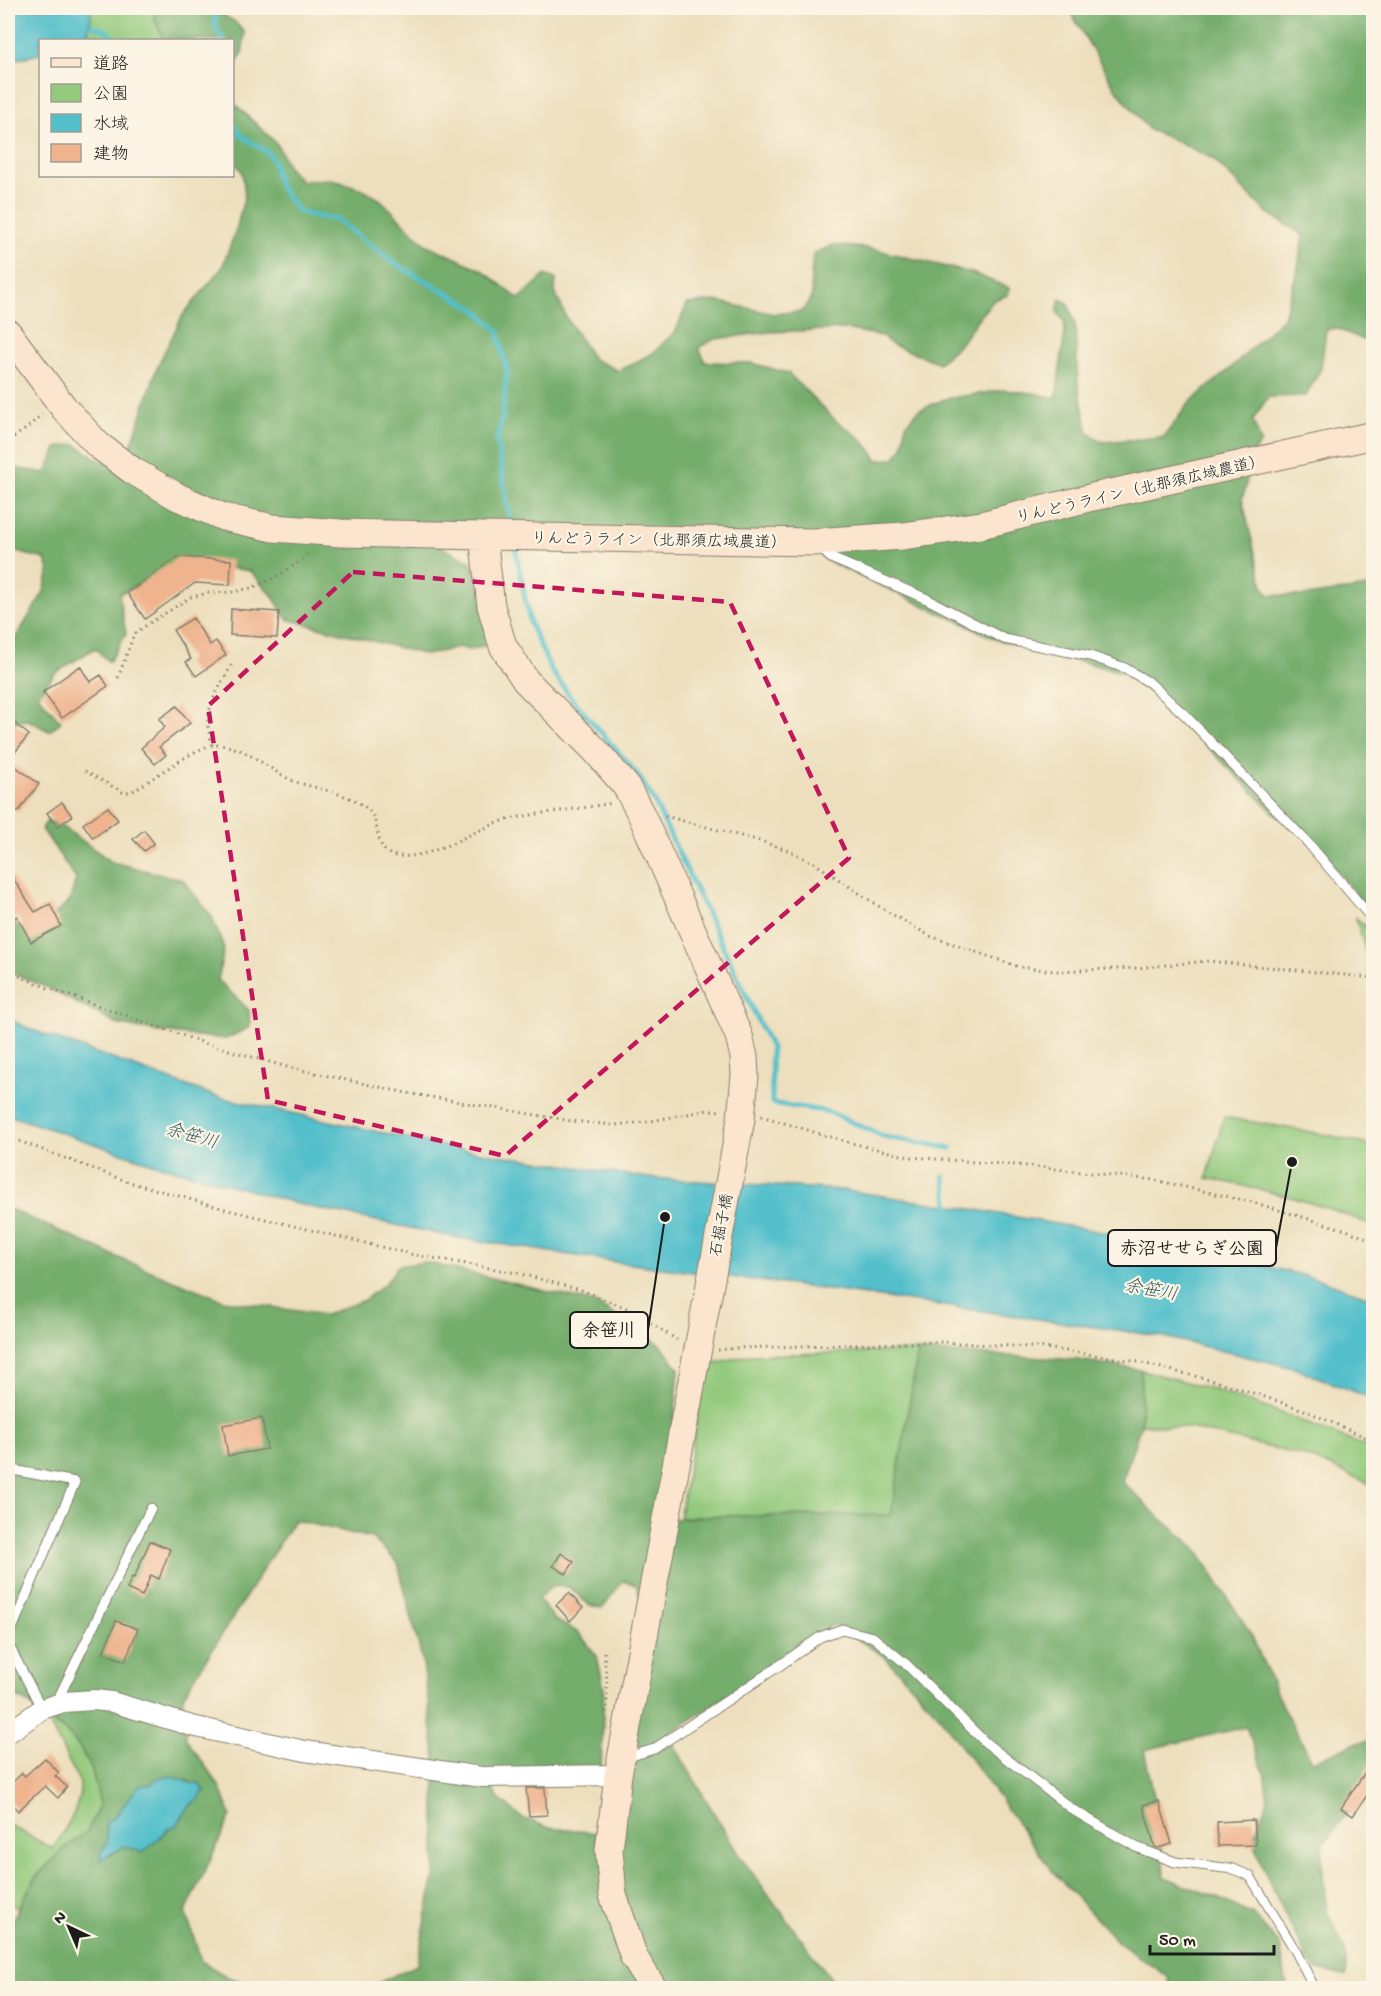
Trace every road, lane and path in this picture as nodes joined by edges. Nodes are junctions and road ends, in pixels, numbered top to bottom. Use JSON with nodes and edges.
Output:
{"nodes":[{"id":1,"x":8,"y":333,"type":"edge"},
{"id":2,"x":57,"y":399,"type":"junction"},
{"id":3,"x":1374,"y":435,"type":"edge"},
{"id":4,"x":8,"y":437,"type":"edge"},
{"id":5,"x":320,"y":531,"type":"junction"},
{"id":6,"x":483,"y":537,"type":"junction"},
{"id":7,"x":814,"y":542,"type":"junction"},
{"id":8,"x":232,"y":664,"type":"dead end"},
{"id":9,"x":118,"y":678,"type":"dead end"},
{"id":10,"x":212,"y":745,"type":"junction"},
{"id":11,"x":86,"y":771,"type":"dead end"},
{"id":12,"x":636,"y":804,"type":"junction"},
{"id":13,"x":1374,"y":921,"type":"edge"},
{"id":14,"x":8,"y":971,"type":"edge"},
{"id":15,"x":1374,"y":978,"type":"edge"},
{"id":16,"x":741,"y":1116,"type":"junction"},
{"id":17,"x":8,"y":1137,"type":"edge"},
{"id":18,"x":1374,"y":1241,"type":"edge"},
{"id":19,"x":698,"y":1342,"type":"junction"},
{"id":20,"x":1374,"y":1441,"type":"edge"},
{"id":21,"x":8,"y":1469,"type":"edge"},
{"id":22,"x":151,"y":1508,"type":"dead end"},
{"id":23,"x":8,"y":1638,"type":"edge"},
{"id":24,"x":8,"y":1644,"type":"edge"},
{"id":25,"x":49,"y":1707,"type":"junction"},
{"id":26,"x":8,"y":1733,"type":"edge"},
{"id":27,"x":620,"y":1767,"type":"junction"},
{"id":28,"x":1312,"y":1985,"type":"dead end"},
{"id":29,"x":653,"y":1989,"type":"edge"}],
"edges":[{"from":1,"to":2,"type":"street","name":"りんどうライン（北那須広域農道）"},
{"from":2,"to":4,"type":"path"},
{"from":2,"to":5,"type":"street","name":"りんどうライン（北那須広域農道）"},
{"from":3,"to":7,"type":"street","name":"りんどうライン（北那須広域農道）"},
{"from":5,"to":6,"type":"street","name":"りんどうライン（北那須広域農道）"},
{"from":5,"to":9,"type":"path"},
{"from":6,"to":7,"type":"street","name":"りんどうライン（北那須広域農道）"},
{"from":6,"to":12,"type":"street","name":"石掘子橋"},
{"from":7,"to":13,"type":"lane"},
{"from":8,"to":10,"type":"path"},
{"from":10,"to":11,"type":"path"},
{"from":10,"to":12,"type":"path"},
{"from":12,"to":15,"type":"path"},
{"from":12,"to":16,"type":"street","name":"石掘子橋"},
{"from":14,"to":16,"type":"path"},
{"from":16,"to":18,"type":"path"},
{"from":16,"to":19,"type":"street","name":"石掘子橋"},
{"from":17,"to":19,"type":"path"},
{"from":19,"to":20,"type":"path"},
{"from":19,"to":27,"type":"street","name":"石掘子橋"},
{"from":21,"to":23,"type":"lane"},
{"from":22,"to":25,"type":"lane"},
{"from":24,"to":25,"type":"lane"},
{"from":25,"to":26,"type":"street"},
{"from":25,"to":27,"type":"street"},
{"from":27,"to":28,"type":"lane"},
{"from":27,"to":29,"type":"street","name":"石掘子橋"}]}
